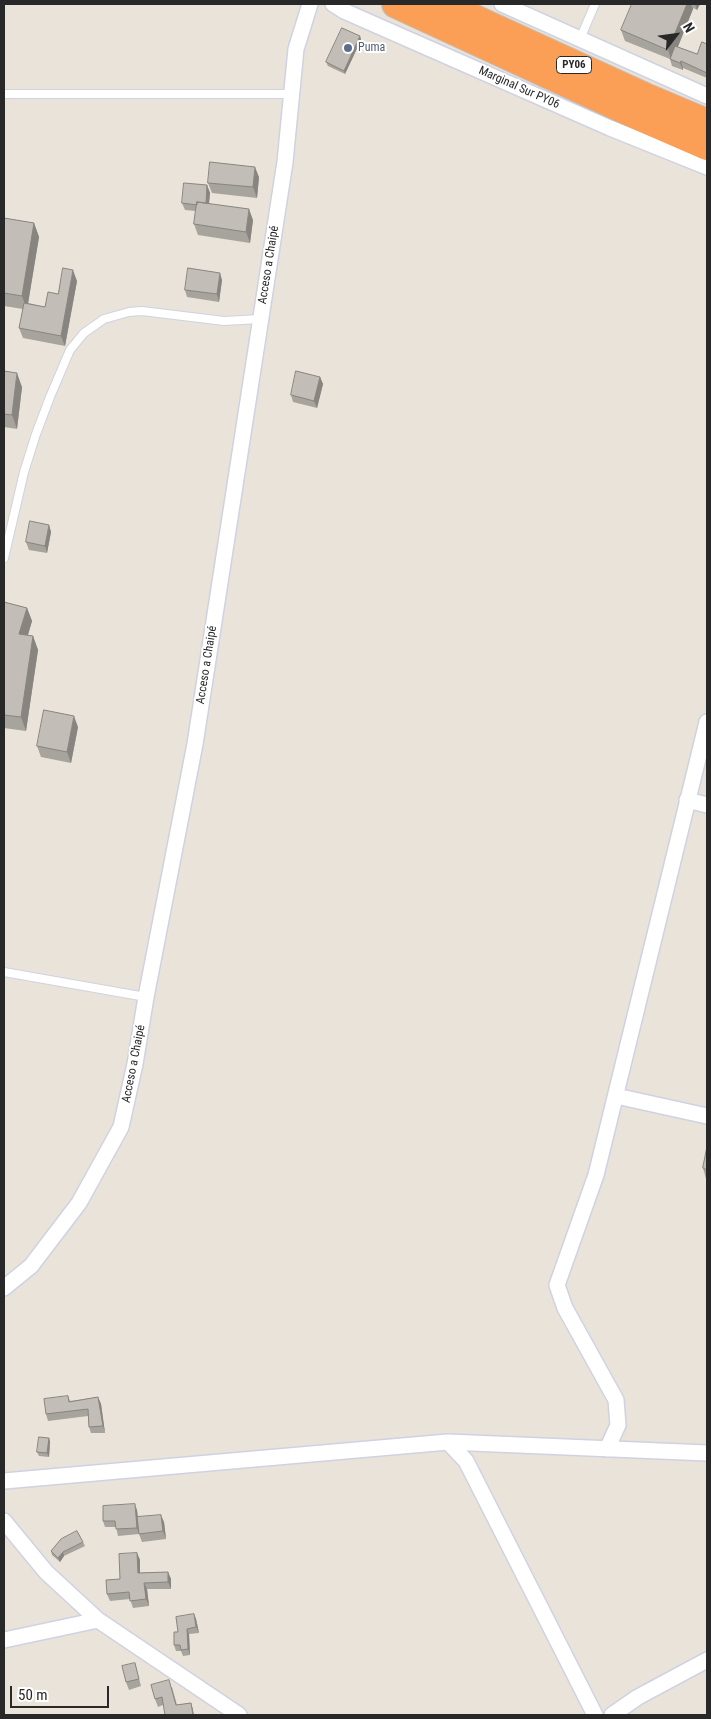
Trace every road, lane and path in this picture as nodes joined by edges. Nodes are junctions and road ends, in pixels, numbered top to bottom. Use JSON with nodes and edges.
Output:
{"nodes":[{"id":1,"x":310,"y":4,"type":"edge"},
{"id":2,"x":333,"y":4,"type":"edge"},
{"id":3,"x":396,"y":4,"type":"edge"},
{"id":4,"x":442,"y":4,"type":"edge"},
{"id":5,"x":502,"y":4,"type":"edge"},
{"id":6,"x":595,"y":4,"type":"edge"},
{"id":7,"x":580,"y":39,"type":"junction"},
{"id":8,"x":4,"y":94,"type":"edge"},
{"id":9,"x":291,"y":94,"type":"junction"},
{"id":10,"x":707,"y":96,"type":"edge"},
{"id":11,"x":707,"y":123,"type":"edge"},
{"id":12,"x":707,"y":146,"type":"edge"},
{"id":13,"x":707,"y":167,"type":"edge"},
{"id":14,"x":260,"y":318,"type":"junction"},
{"id":15,"x":4,"y":558,"type":"edge"},
{"id":16,"x":707,"y":722,"type":"edge"},
{"id":17,"x":688,"y":800,"type":"junction"},
{"id":18,"x":707,"y":805,"type":"edge"},
{"id":19,"x":4,"y":972,"type":"edge"},
{"id":20,"x":146,"y":997,"type":"junction"},
{"id":21,"x":616,"y":1096,"type":"junction"},
{"id":22,"x":707,"y":1116,"type":"edge"},
{"id":23,"x":4,"y":1288,"type":"edge"},
{"id":24,"x":448,"y":1442,"type":"junction"},
{"id":25,"x":607,"y":1449,"type":"junction"},
{"id":26,"x":707,"y":1454,"type":"edge"},
{"id":27,"x":4,"y":1481,"type":"edge"},
{"id":28,"x":4,"y":1521,"type":"edge"},
{"id":29,"x":98,"y":1620,"type":"junction"},
{"id":30,"x":4,"y":1640,"type":"edge"},
{"id":31,"x":707,"y":1660,"type":"edge"},
{"id":32,"x":239,"y":1715,"type":"edge"},
{"id":33,"x":595,"y":1715,"type":"edge"},
{"id":34,"x":612,"y":1715,"type":"edge"}],
"edges":[{"from":1,"to":9,"type":"street","name":"Acceso a Chaipé"},
{"from":2,"to":13,"type":"street","name":"Marginal Sur PY06"},
{"from":3,"to":12,"type":"highway","number":"PY06"},
{"from":4,"to":11,"type":"highway","number":"PY06"},
{"from":5,"to":7,"type":"street"},
{"from":6,"to":7,"type":"lane"},
{"from":7,"to":10,"type":"street"},
{"from":8,"to":9,"type":"lane"},
{"from":9,"to":14,"type":"street","name":"Acceso a Chaipé"},
{"from":14,"to":15,"type":"lane"},
{"from":14,"to":20,"type":"street","name":"Acceso a Chaipé"},
{"from":16,"to":17,"type":"street"},
{"from":17,"to":18,"type":"street"},
{"from":17,"to":21,"type":"street"},
{"from":19,"to":20,"type":"lane"},
{"from":20,"to":23,"type":"street","name":"Acceso a Chaipé"},
{"from":21,"to":22,"type":"street"},
{"from":21,"to":25,"type":"street"},
{"from":24,"to":25,"type":"street"},
{"from":24,"to":27,"type":"street"},
{"from":24,"to":33,"type":"street"},
{"from":25,"to":26,"type":"street"},
{"from":28,"to":29,"type":"street"},
{"from":29,"to":30,"type":"street"},
{"from":29,"to":32,"type":"street"},
{"from":31,"to":34,"type":"street"}]}
